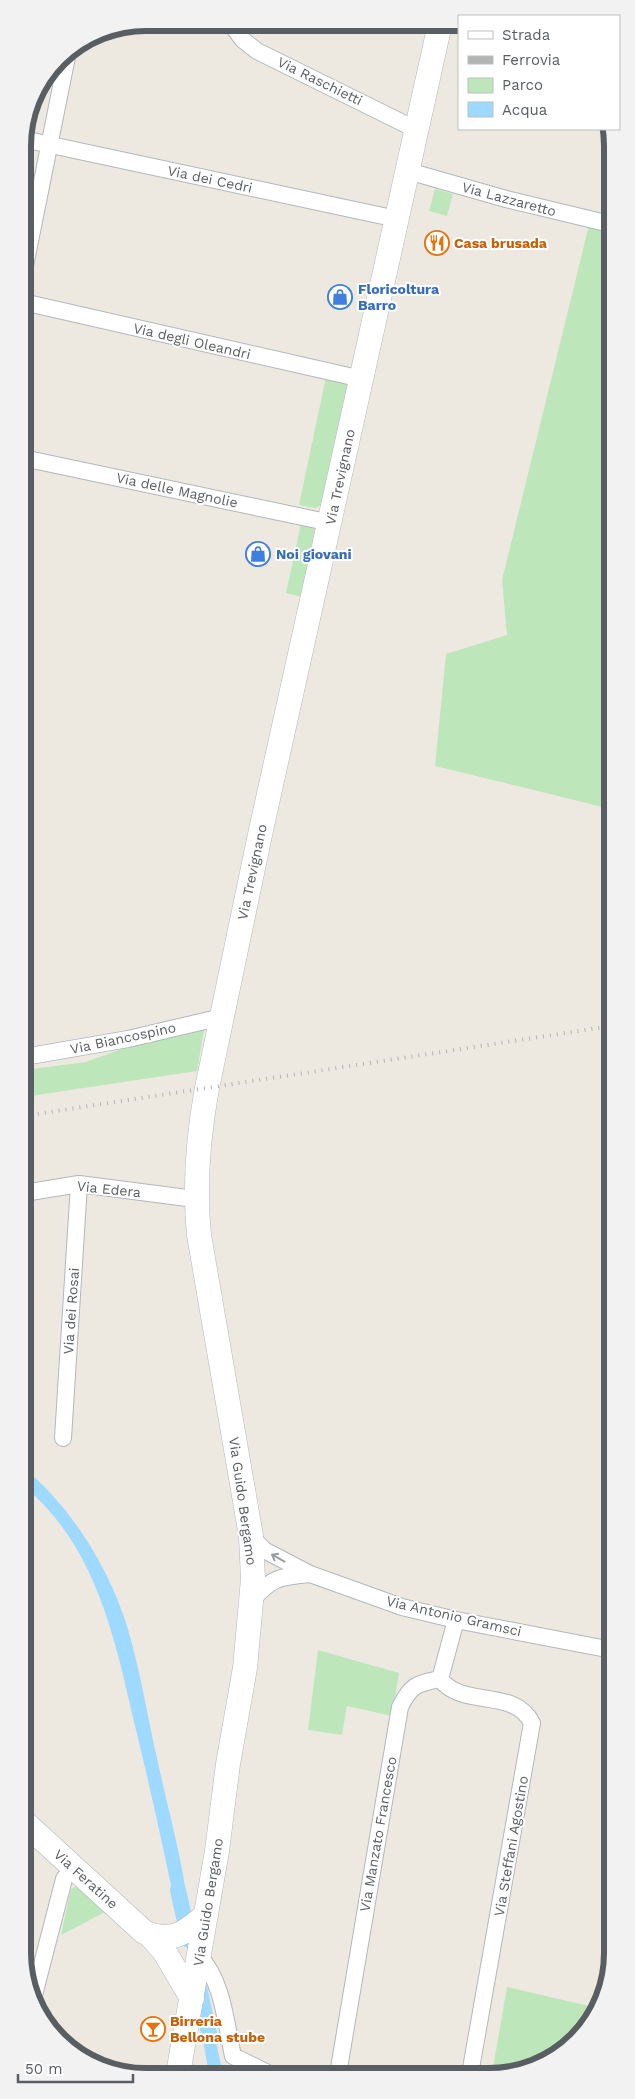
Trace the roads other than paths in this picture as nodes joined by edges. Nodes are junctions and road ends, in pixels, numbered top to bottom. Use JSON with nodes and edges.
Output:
{"nodes":[{"id":1,"x":236,"y":31,"type":"edge"},
{"id":2,"x":438,"y":31,"type":"edge"},
{"id":3,"x":65,"y":65,"type":"edge"},
{"id":4,"x":417,"y":130,"type":"junction"},
{"id":5,"x":31,"y":141,"type":"edge"},
{"id":6,"x":49,"y":144,"type":"junction"},
{"id":7,"x":408,"y":172,"type":"junction"},
{"id":8,"x":397,"y":219,"type":"junction"},
{"id":9,"x":604,"y":223,"type":"edge"},
{"id":10,"x":31,"y":235,"type":"edge"},
{"id":11,"x":31,"y":304,"type":"edge"},
{"id":12,"x":362,"y":379,"type":"junction"},
{"id":13,"x":31,"y":460,"type":"edge"},
{"id":14,"x":331,"y":523,"type":"junction"},
{"id":15,"x":222,"y":1017,"type":"junction"},
{"id":16,"x":31,"y":1056,"type":"edge"},
{"id":17,"x":79,"y":1184,"type":"junction"},
{"id":18,"x":31,"y":1192,"type":"edge"},
{"id":19,"x":195,"y":1199,"type":"junction"},
{"id":20,"x":63,"y":1438,"type":"dead end"},
{"id":21,"x":251,"y":1536,"type":"junction"},
{"id":22,"x":310,"y":1574,"type":"junction"},
{"id":23,"x":251,"y":1601,"type":"junction"},
{"id":24,"x":456,"y":1620,"type":"junction"},
{"id":25,"x":604,"y":1648,"type":"edge"},
{"id":26,"x":440,"y":1680,"type":"junction"},
{"id":27,"x":31,"y":1828,"type":"edge"},
{"id":28,"x":73,"y":1867,"type":"junction"},
{"id":29,"x":206,"y":1915,"type":"junction"},
{"id":30,"x":159,"y":1943,"type":"junction"},
{"id":31,"x":199,"y":1955,"type":"junction"},
{"id":32,"x":36,"y":1986,"type":"edge"},
{"id":33,"x":192,"y":1998,"type":"junction"},
{"id":34,"x":179,"y":2068,"type":"edge"},
{"id":35,"x":258,"y":2068,"type":"edge"},
{"id":36,"x":339,"y":2068,"type":"edge"},
{"id":37,"x":471,"y":2068,"type":"edge"}],
"edges":[{"from":1,"to":4,"type":"street","name":"Via Raschietti"},
{"from":2,"to":4,"type":"main road","name":"Via Trevignano"},
{"from":3,"to":6,"type":"street"},
{"from":4,"to":7,"type":"main road","name":"Via Trevignano"},
{"from":5,"to":6,"type":"street","name":"Via dei Cedri"},
{"from":6,"to":8,"type":"street","name":"Via dei Cedri"},
{"from":6,"to":10,"type":"street"},
{"from":7,"to":8,"type":"main road","name":"Via Trevignano"},
{"from":7,"to":9,"type":"street","name":"Via Lazzaretto"},
{"from":8,"to":12,"type":"main road","name":"Via Trevignano"},
{"from":11,"to":12,"type":"street","name":"Via degli Oleandri"},
{"from":12,"to":14,"type":"main road","name":"Via Trevignano"},
{"from":13,"to":14,"type":"street","name":"Via delle Magnolie"},
{"from":14,"to":15,"type":"main road","name":"Via Trevignano"},
{"from":15,"to":16,"type":"street","name":"Via Biancospino"},
{"from":15,"to":19,"type":"main road","name":"Via Guido Bergamo"},
{"from":17,"to":18,"type":"street","name":"Via Edera"},
{"from":17,"to":19,"type":"street","name":"Via Edera"},
{"from":17,"to":20,"type":"street","name":"Via dei Rosai"},
{"from":19,"to":21,"type":"main road","name":"Via Guido Bergamo"},
{"from":22,"to":21,"type":"street","name":"Via Antonio Gramsci","one_way":true},
{"from":21,"to":23,"type":"main road","name":"Via Guido Bergamo"},
{"from":22,"to":23,"type":"street"},
{"from":22,"to":24,"type":"street","name":"Via Antonio Gramsci"},
{"from":23,"to":29,"type":"main road","name":"Via Guido Bergamo"},
{"from":24,"to":25,"type":"street","name":"Via Antonio Gramsci"},
{"from":24,"to":26,"type":"street"},
{"from":26,"to":36,"type":"street","name":"Via Manzato Francesco"},
{"from":26,"to":37,"type":"street","name":"Via Steffani Agostino"},
{"from":27,"to":28,"type":"main road","name":"Via Feratine"},
{"from":28,"to":30,"type":"main road","name":"Via Feratine"},
{"from":28,"to":32,"type":"street"},
{"from":29,"to":30,"type":"main road"},
{"from":29,"to":31,"type":"main road","name":"Via Guido Bergamo"},
{"from":30,"to":31,"type":"main road"},
{"from":30,"to":33,"type":"main road"},
{"from":31,"to":33,"type":"main road","name":"Via Guido Bergamo"},
{"from":31,"to":35,"type":"street"},
{"from":33,"to":34,"type":"main road","name":"Via Guido Bergamo"}]}
